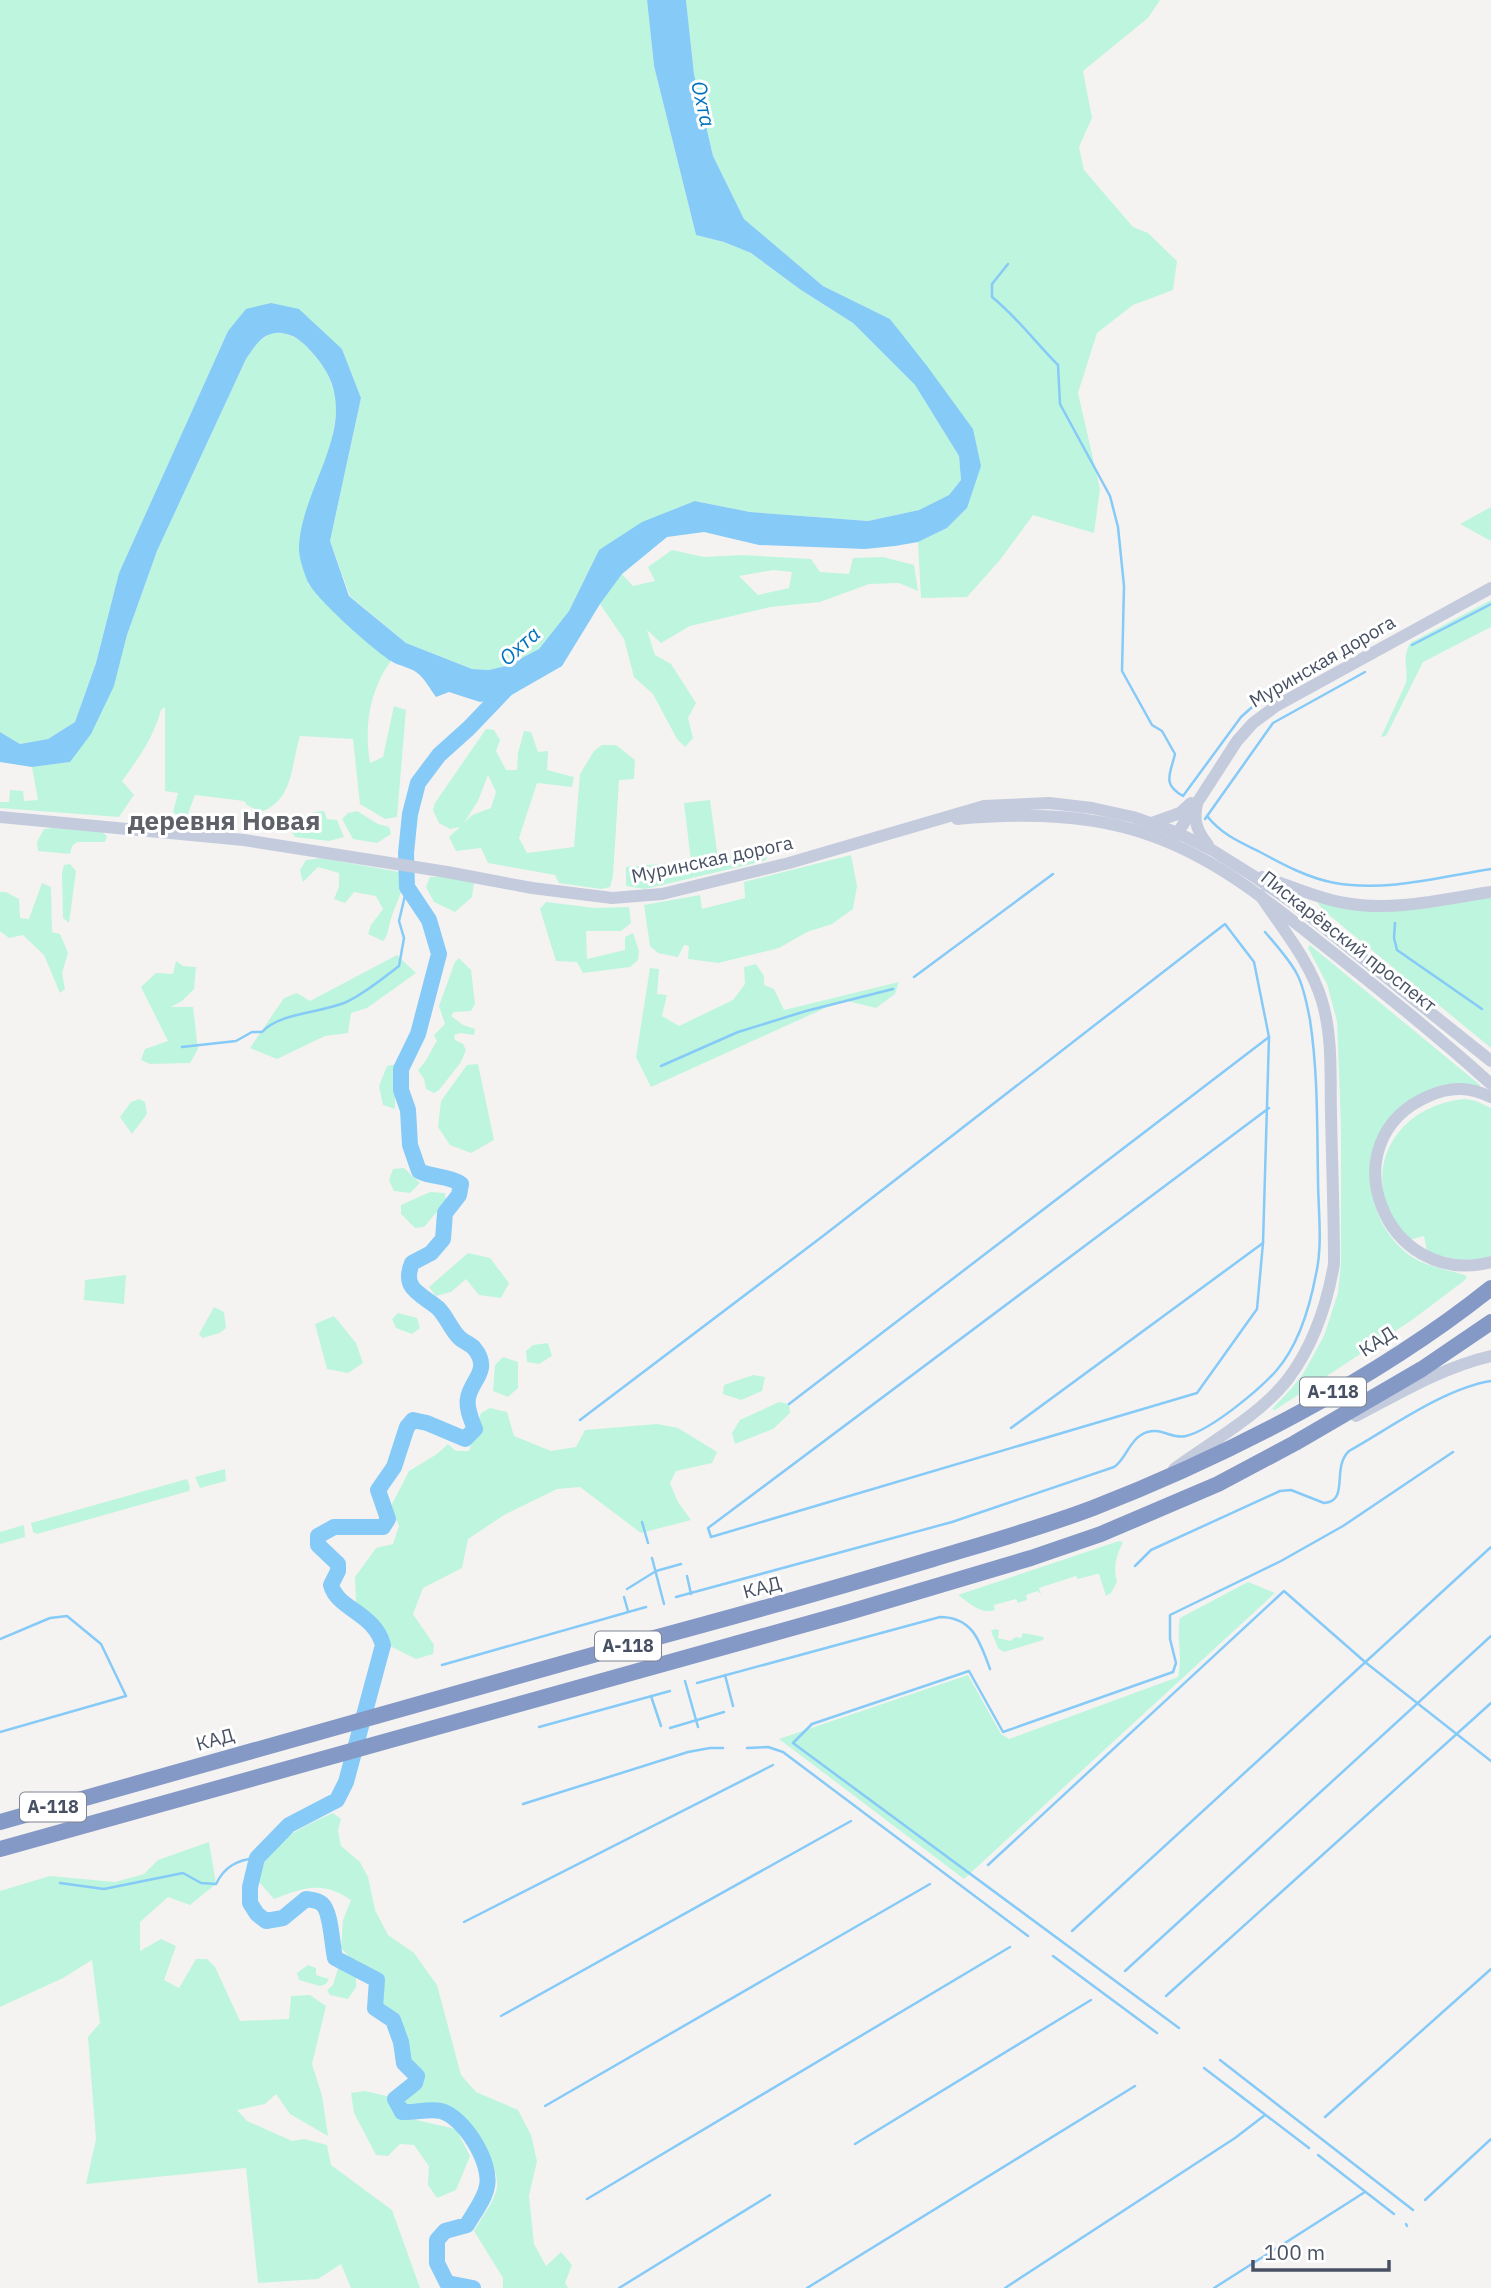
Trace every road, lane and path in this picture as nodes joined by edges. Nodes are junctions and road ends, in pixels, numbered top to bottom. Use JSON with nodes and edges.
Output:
{"nodes":[{"id":1,"x":1491,"y":589,"type":"edge"},
{"id":2,"x":1199,"y":797,"type":"junction"},
{"id":3,"x":0,"y":817,"type":"edge"},
{"id":4,"x":940,"y":821,"type":"junction"},
{"id":5,"x":1152,"y":823,"type":"junction"},
{"id":6,"x":1175,"y":838,"type":"junction"},
{"id":7,"x":1212,"y":850,"type":"junction"},
{"id":8,"x":1252,"y":875,"type":"junction"},
{"id":9,"x":1491,"y":892,"type":"edge"},
{"id":10,"x":1261,"y":895,"type":"junction"},
{"id":11,"x":1491,"y":1060,"type":"edge"},
{"id":12,"x":1491,"y":1084,"type":"edge"},
{"id":13,"x":1491,"y":1097,"type":"edge"},
{"id":14,"x":1491,"y":1262,"type":"edge"},
{"id":15,"x":1491,"y":1288,"type":"edge"},
{"id":16,"x":1491,"y":1322,"type":"edge"},
{"id":17,"x":1491,"y":1356,"type":"edge"},
{"id":18,"x":1296,"y":1443,"type":"junction"},
{"id":19,"x":1164,"y":1477,"type":"junction"},
{"id":20,"x":0,"y":1822,"type":"edge"},
{"id":21,"x":0,"y":1849,"type":"edge"}],
"edges":[{"from":1,"to":2,"type":"street","name":"Муринская дорога"},
{"from":2,"to":5,"type":"street"},
{"from":2,"to":6,"type":"street","name":"Муринская дорога"},
{"from":2,"to":7,"type":"street"},
{"from":3,"to":4,"type":"street","name":"Муринская дорога"},
{"from":4,"to":5,"type":"street","name":"Муринская дорога"},
{"from":4,"to":6,"type":"street","name":"Муринская дорога"},
{"from":5,"to":6,"type":"street","name":"Муринская дорога"},
{"from":6,"to":7,"type":"street","name":"Пискарёвский проспект"},
{"from":6,"to":10,"type":"street","name":"Пискарёвский проспект"},
{"from":7,"to":8,"type":"street","name":"Пискарёвский проспект"},
{"from":8,"to":9,"type":"street"},
{"from":8,"to":11,"type":"street","name":"Пискарёвский проспект"},
{"from":10,"to":12,"type":"street","name":"Пискарёвский проспект"},
{"from":10,"to":19,"type":"street"},
{"from":13,"to":14,"type":"street"},
{"from":15,"to":19,"type":"highway","name":"КАД","number":"А-118"},
{"from":16,"to":18,"type":"highway","number":"А-118"},
{"from":17,"to":18,"type":"street"},
{"from":18,"to":21,"type":"highway","number":"А-118"},
{"from":19,"to":20,"type":"highway","name":"КАД","number":"А-118"}]}
